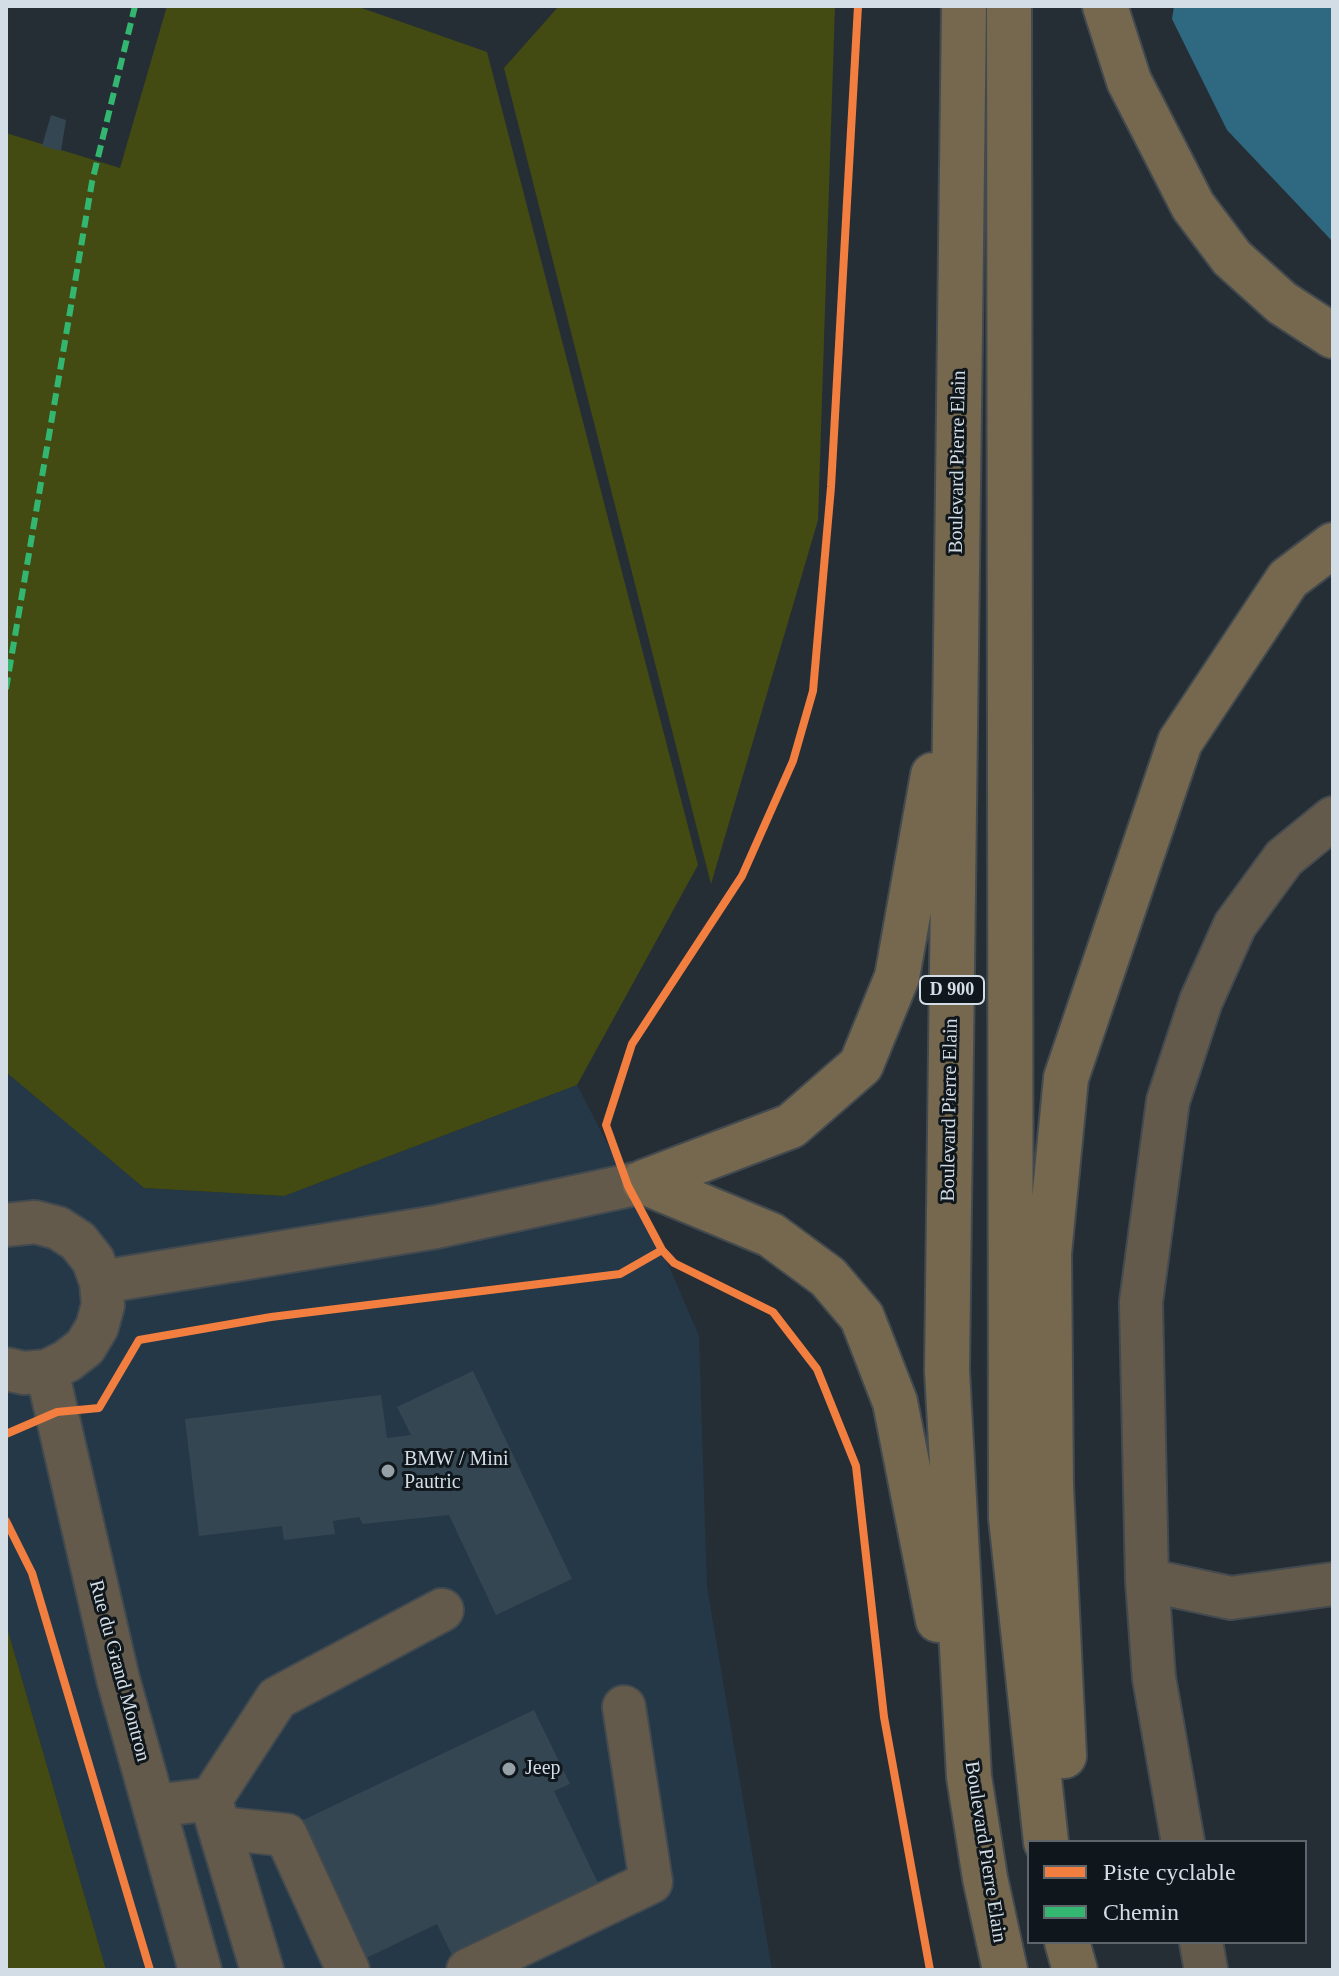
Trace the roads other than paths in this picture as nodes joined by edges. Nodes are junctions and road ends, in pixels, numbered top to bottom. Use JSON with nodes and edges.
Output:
{"nodes":[{"id":1,"x":964,"y":6,"type":"edge"},
{"id":2,"x":1009,"y":6,"type":"edge"},
{"id":3,"x":1105,"y":6,"type":"edge"},
{"id":4,"x":1333,"y":336,"type":"edge"},
{"id":5,"x":1333,"y":545,"type":"edge"},
{"id":6,"x":956,"y":650,"type":"junction"},
{"id":7,"x":1333,"y":818,"type":"edge"},
{"id":8,"x":644,"y":1182,"type":"junction"},
{"id":9,"x":8,"y":1219,"type":"edge"},
{"id":10,"x":101,"y":1282,"type":"junction"},
{"id":11,"x":6,"y":1369,"type":"edge"},
{"id":12,"x":47,"y":1371,"type":"junction"},
{"id":13,"x":1147,"y":1580,"type":"junction"},
{"id":14,"x":1333,"y":1584,"type":"edge"},
{"id":15,"x":442,"y":1610,"type":"dead end"},
{"id":16,"x":624,"y":1707,"type":"dead end"},
{"id":17,"x":969,"y":1777,"type":"junction"},
{"id":18,"x":155,"y":1806,"type":"junction"},
{"id":19,"x":215,"y":1814,"type":"junction"},
{"id":20,"x":1046,"y":1840,"type":"edge"},
{"id":21,"x":1068,"y":1840,"type":"edge"},
{"id":22,"x":1183,"y":1840,"type":"edge"},
{"id":23,"x":1201,"y":1944,"type":"edge"},
{"id":24,"x":200,"y":1970,"type":"edge"},
{"id":25,"x":262,"y":1970,"type":"edge"},
{"id":26,"x":348,"y":1970,"type":"edge"},
{"id":27,"x":468,"y":1970,"type":"edge"},
{"id":28,"x":1005,"y":1970,"type":"edge"},
{"id":29,"x":1206,"y":1970,"type":"edge"}],
"edges":[{"from":1,"to":6,"type":"main road","name":"Boulevard Pierre Elain","number":"D 900"},
{"from":2,"to":20,"type":"main road","number":"D 900"},
{"from":3,"to":4,"type":"main road"},
{"from":5,"to":21,"type":"main road"},
{"from":6,"to":8,"type":"main road"},
{"from":6,"to":17,"type":"main road","name":"Boulevard Pierre Elain","number":"D 900"},
{"from":7,"to":13,"type":"street"},
{"from":8,"to":10,"type":"street"},
{"from":8,"to":17,"type":"main road"},
{"from":9,"to":10,"type":"street"},
{"from":10,"to":12,"type":"street"},
{"from":11,"to":12,"type":"street"},
{"from":12,"to":18,"type":"street","name":"Rue du Grand Montron"},
{"from":13,"to":14,"type":"street"},
{"from":13,"to":22,"type":"street"},
{"from":15,"to":19,"type":"street"},
{"from":16,"to":27,"type":"street"},
{"from":17,"to":28,"type":"main road","name":"Boulevard Pierre Elain","number":"D 900"},
{"from":18,"to":19,"type":"street"},
{"from":18,"to":24,"type":"street","name":"Rue du Grand Montron"},
{"from":19,"to":25,"type":"street"},
{"from":19,"to":26,"type":"street"},
{"from":23,"to":29,"type":"street"}]}
